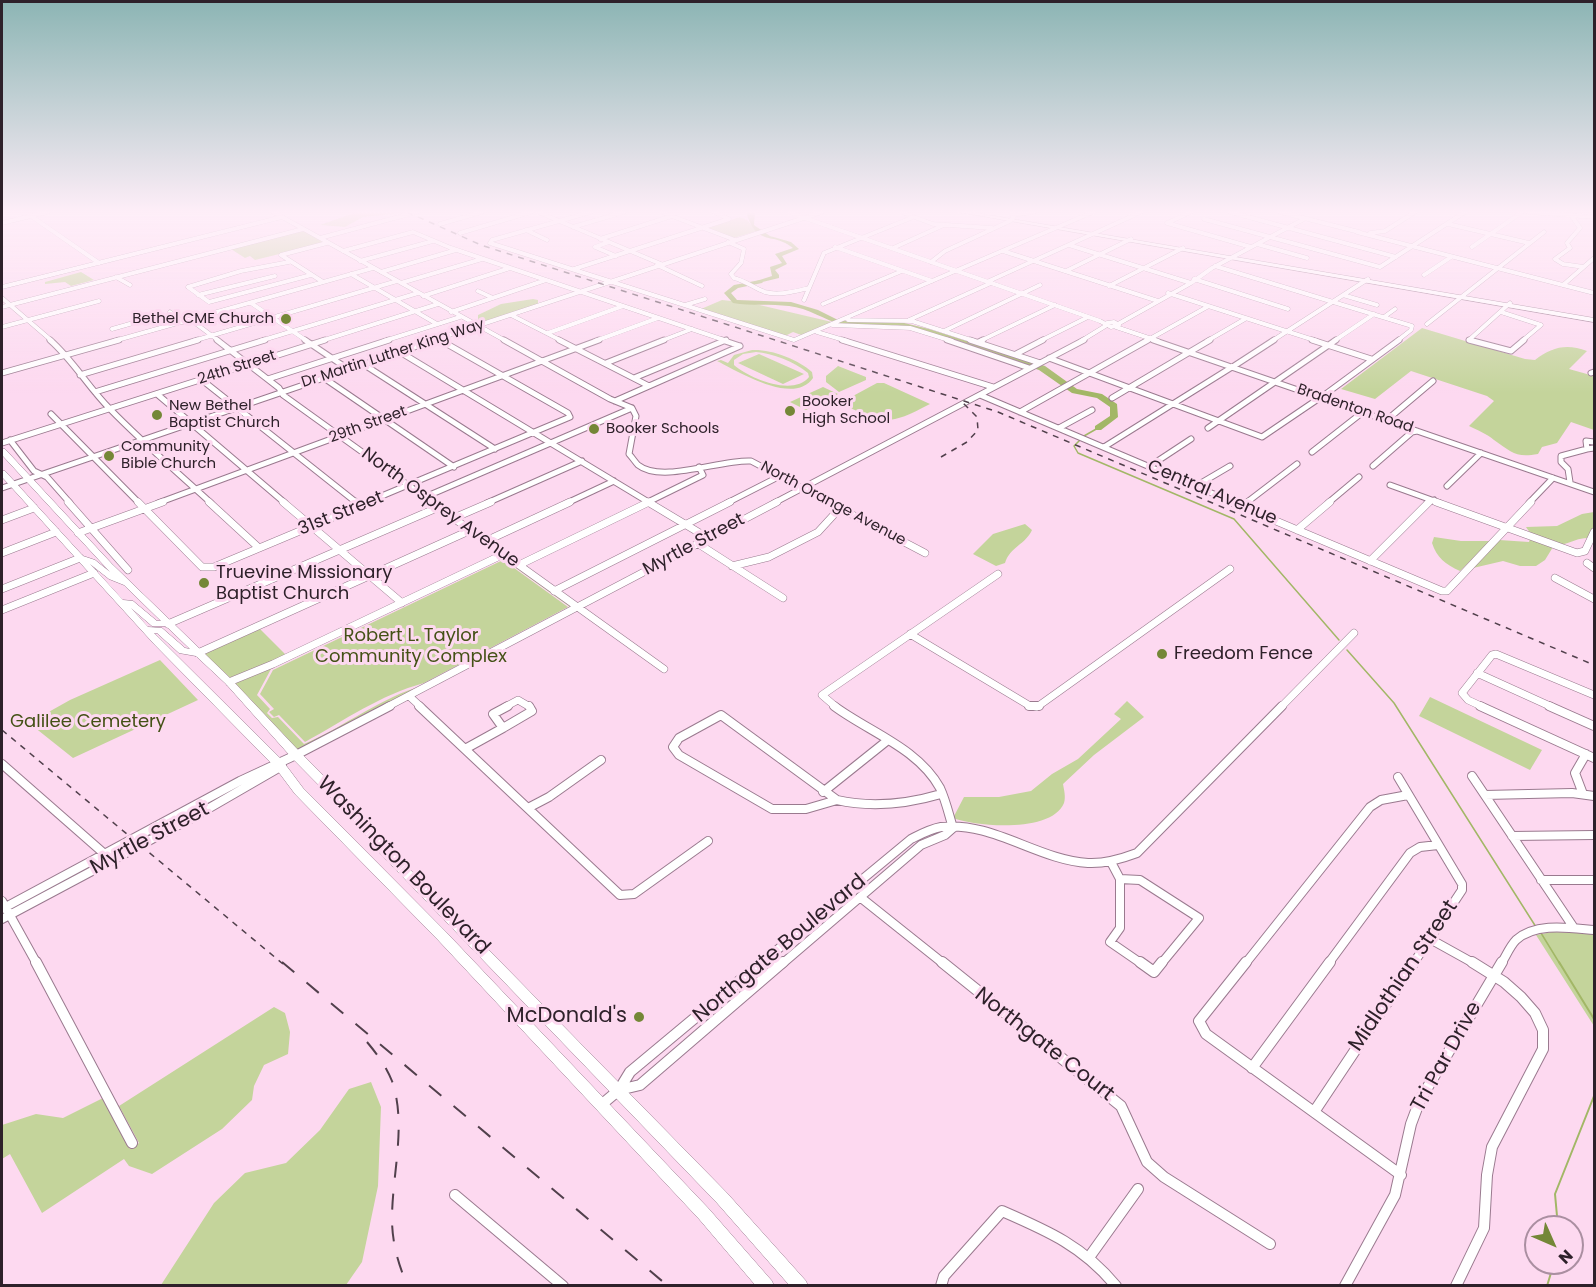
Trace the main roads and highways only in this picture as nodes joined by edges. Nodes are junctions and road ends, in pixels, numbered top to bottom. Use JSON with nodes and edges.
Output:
{"nodes":[{"id":1,"x":1320,"y":272,"type":"edge"},
{"id":2,"x":1594,"y":319,"type":"edge"},
{"id":3,"x":2,"y":451,"type":"edge"},
{"id":4,"x":2,"y":473,"type":"edge"},
{"id":5,"x":80,"y":558,"type":"junction"},
{"id":6,"x":126,"y":583,"type":"junction"},
{"id":7,"x":120,"y":602,"type":"junction"},
{"id":8,"x":168,"y":624,"type":"junction"},
{"id":9,"x":147,"y":630,"type":"junction"},
{"id":10,"x":198,"y":653,"type":"junction"},
{"id":11,"x":767,"y":1286,"type":"edge"},
{"id":12,"x":801,"y":1286,"type":"edge"}],
"edges":[{"from":1,"to":2,"type":"main road"},
{"from":3,"to":6,"type":"main road","name":"Washington Boulevard"},
{"from":4,"to":5,"type":"main road","name":"Washington Boulevard"},
{"from":5,"to":6,"type":"main road"},
{"from":5,"to":7,"type":"main road","name":"Washington Boulevard"},
{"from":6,"to":8,"type":"main road","name":"Washington Boulevard"},
{"from":7,"to":8,"type":"main road"},
{"from":7,"to":9,"type":"main road","name":"Washington Boulevard"},
{"from":8,"to":10,"type":"main road","name":"Washington Boulevard"},
{"from":9,"to":10,"type":"main road"},
{"from":9,"to":11,"type":"main road","name":"Washington Boulevard"},
{"from":10,"to":12,"type":"main road","name":"Washington Boulevard"}]}
